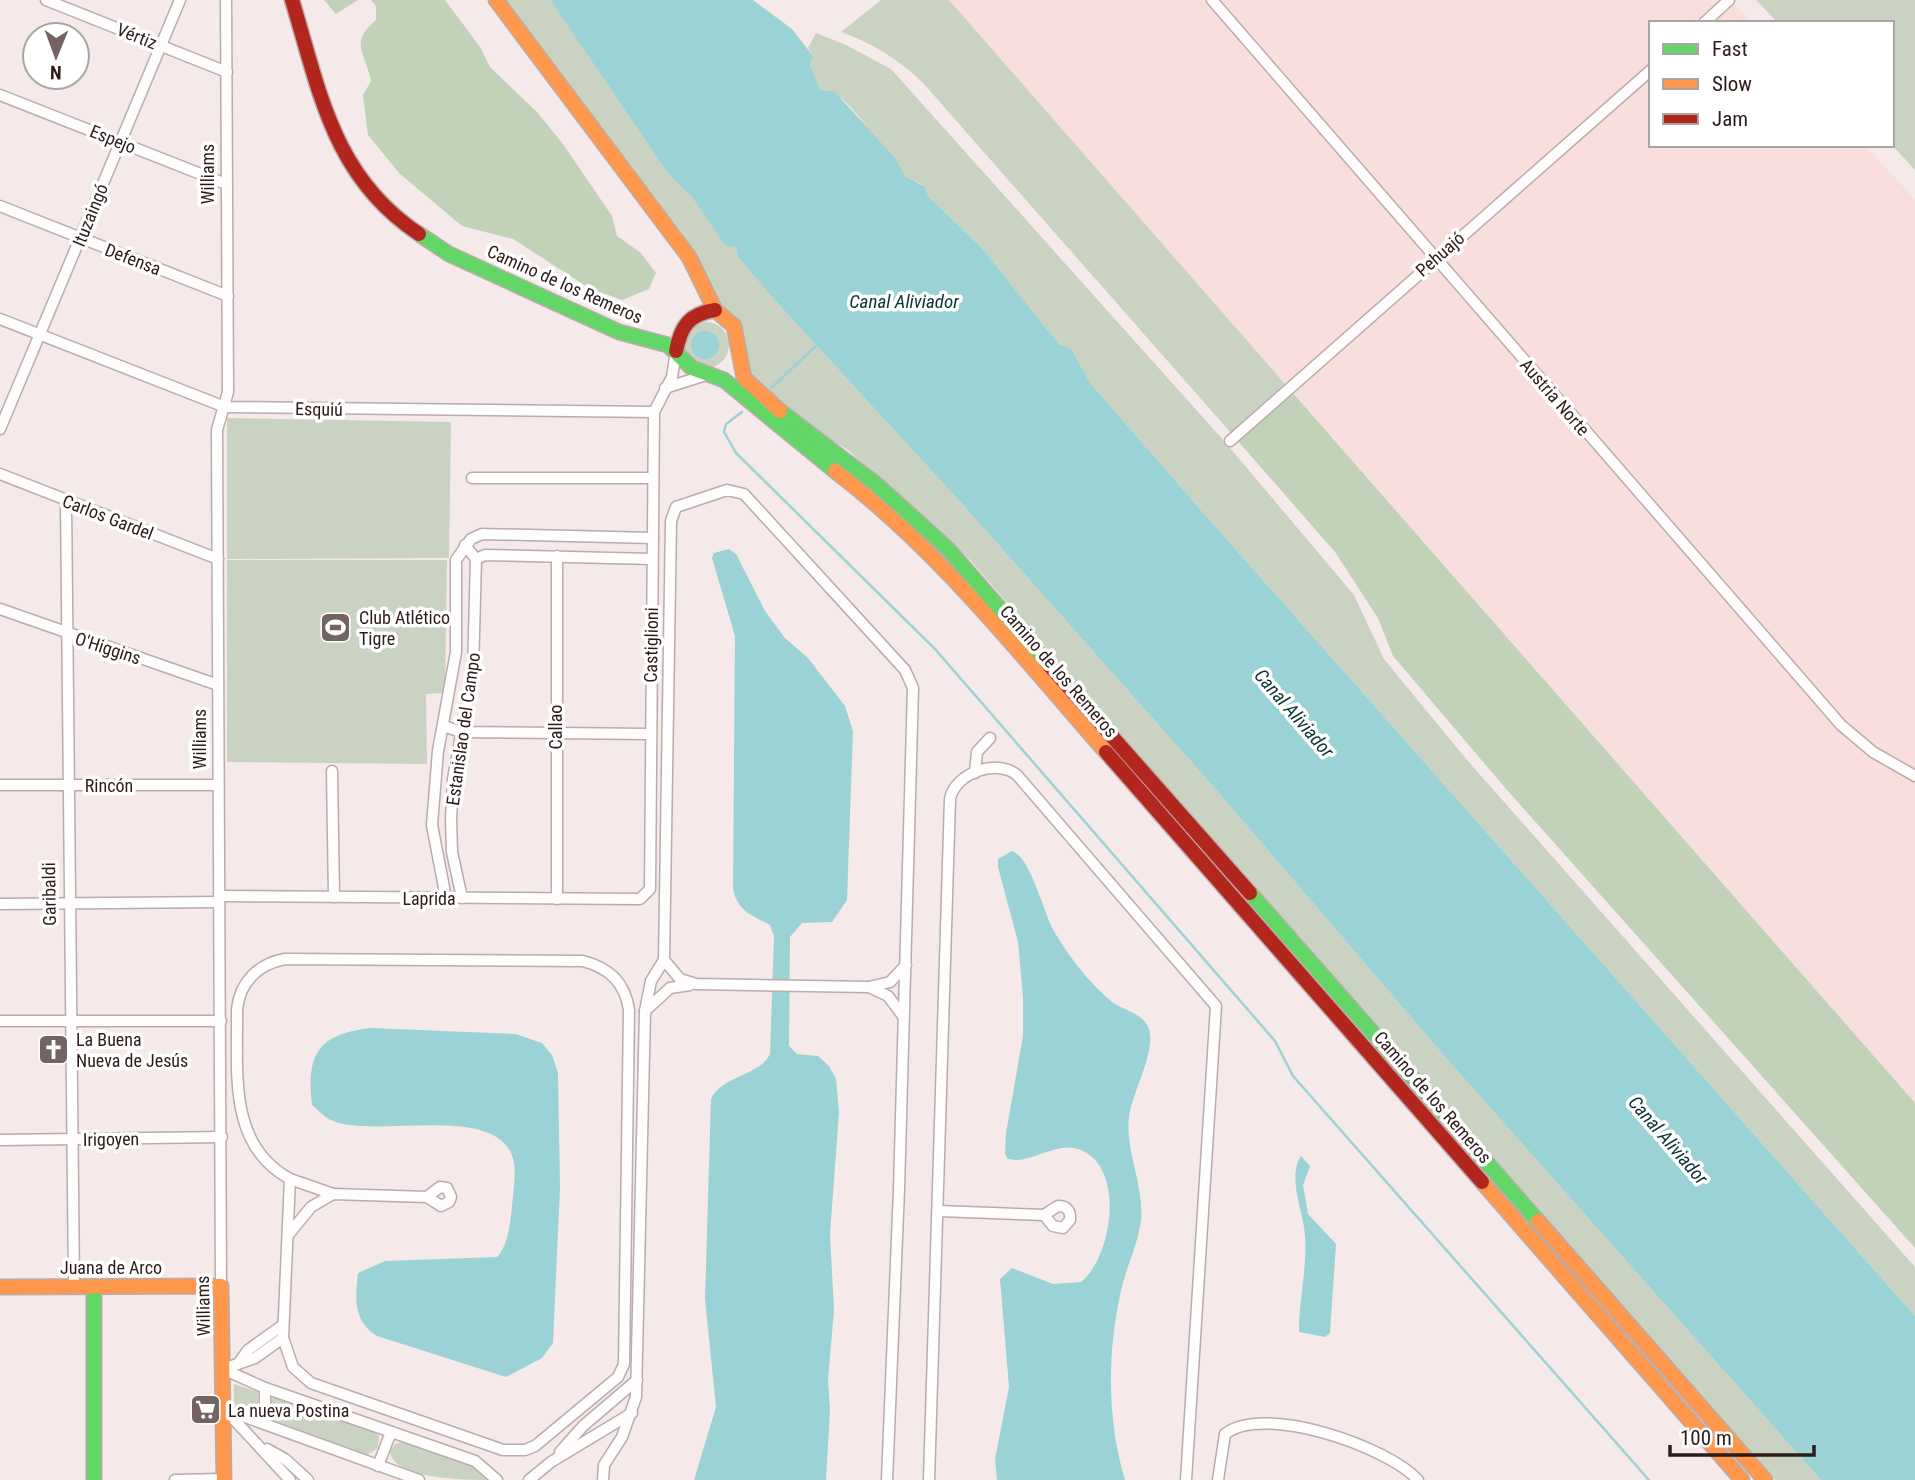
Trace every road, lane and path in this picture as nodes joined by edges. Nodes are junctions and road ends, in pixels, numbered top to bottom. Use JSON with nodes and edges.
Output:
{"nodes":[{"id":1,"x":46,"y":0,"type":"edge"},
{"id":2,"x":180,"y":0,"type":"edge"},
{"id":3,"x":226,"y":0,"type":"edge"},
{"id":4,"x":292,"y":0,"type":"edge"},
{"id":5,"x":496,"y":0,"type":"edge"},
{"id":6,"x":1212,"y":0,"type":"edge"},
{"id":7,"x":1729,"y":0,"type":"edge"},
{"id":8,"x":1706,"y":21,"type":"edge"},
{"id":9,"x":160,"y":46,"type":"junction"},
{"id":10,"x":1649,"y":71,"type":"edge"},
{"id":11,"x":227,"y":72,"type":"junction"},
{"id":12,"x":0,"y":95,"type":"edge"},
{"id":13,"x":120,"y":142,"type":"junction"},
{"id":14,"x":226,"y":184,"type":"junction"},
{"id":15,"x":0,"y":206,"type":"edge"},
{"id":16,"x":80,"y":238,"type":"junction"},
{"id":17,"x":1434,"y":259,"type":"junction"},
{"id":18,"x":228,"y":296,"type":"junction"},
{"id":19,"x":715,"y":310,"type":"junction"},
{"id":20,"x":0,"y":319,"type":"edge"},
{"id":21,"x":41,"y":335,"type":"junction"},
{"id":22,"x":738,"y":345,"type":"junction"},
{"id":23,"x":676,"y":351,"type":"junction"},
{"id":24,"x":706,"y":375,"type":"junction"},
{"id":25,"x":665,"y":388,"type":"junction"},
{"id":26,"x":225,"y":407,"type":"junction"},
{"id":27,"x":654,"y":412,"type":"junction"},
{"id":28,"x":0,"y":429,"type":"edge"},
{"id":29,"x":1230,"y":441,"type":"dead end"},
{"id":30,"x":0,"y":474,"type":"edge"},
{"id":31,"x":472,"y":478,"type":"dead end"},
{"id":32,"x":653,"y":478,"type":"junction"},
{"id":33,"x":66,"y":502,"type":"junction"},
{"id":34,"x":653,"y":538,"type":"junction"},
{"id":35,"x":465,"y":545,"type":"junction"},
{"id":36,"x":557,"y":556,"type":"junction"},
{"id":37,"x":218,"y":559,"type":"junction"},
{"id":38,"x":476,"y":559,"type":"junction"},
{"id":39,"x":652,"y":559,"type":"junction"},
{"id":40,"x":0,"y":609,"type":"edge"},
{"id":41,"x":67,"y":635,"type":"junction"},
{"id":42,"x":218,"y":685,"type":"junction"},
{"id":43,"x":444,"y":726,"type":"junction"},
{"id":44,"x":461,"y":732,"type":"junction"},
{"id":45,"x":555,"y":733,"type":"junction"},
{"id":46,"x":650,"y":734,"type":"junction"},
{"id":47,"x":990,"y":738,"type":"dead end"},
{"id":48,"x":332,"y":771,"type":"dead end"},
{"id":49,"x":975,"y":773,"type":"junction"},
{"id":50,"x":1915,"y":776,"type":"edge"},
{"id":51,"x":0,"y":785,"type":"edge"},
{"id":52,"x":67,"y":785,"type":"junction"},
{"id":53,"x":218,"y":785,"type":"junction"},
{"id":54,"x":334,"y":897,"type":"junction"},
{"id":55,"x":446,"y":898,"type":"junction"},
{"id":56,"x":462,"y":898,"type":"junction"},
{"id":57,"x":219,"y":899,"type":"junction"},
{"id":58,"x":556,"y":899,"type":"junction"},
{"id":59,"x":640,"y":900,"type":"joint"},
{"id":60,"x":0,"y":904,"type":"edge"},
{"id":61,"x":69,"y":904,"type":"junction"},
{"id":62,"x":664,"y":960,"type":"junction"},
{"id":63,"x":906,"y":965,"type":"junction"},
{"id":64,"x":696,"y":984,"type":"junction"},
{"id":65,"x":869,"y":987,"type":"junction"},
{"id":66,"x":645,"y":1011,"type":"junction"},
{"id":67,"x":904,"y":1017,"type":"junction"},
{"id":68,"x":70,"y":1020,"type":"junction"},
{"id":69,"x":0,"y":1021,"type":"edge"},
{"id":70,"x":220,"y":1021,"type":"junction"},
{"id":71,"x":222,"y":1137,"type":"junction"},
{"id":72,"x":72,"y":1139,"type":"junction"},
{"id":73,"x":0,"y":1140,"type":"edge"},
{"id":74,"x":290,"y":1179,"type":"junction"},
{"id":75,"x":333,"y":1194,"type":"junction"},
{"id":76,"x":427,"y":1197,"type":"dead end"},
{"id":77,"x":939,"y":1211,"type":"junction"},
{"id":78,"x":1044,"y":1215,"type":"dead end"},
{"id":79,"x":288,"y":1234,"type":"junction"},
{"id":80,"x":74,"y":1286,"type":"junction"},
{"id":81,"x":94,"y":1286,"type":"junction"},
{"id":82,"x":221,"y":1286,"type":"junction"},
{"id":83,"x":0,"y":1287,"type":"edge"},
{"id":84,"x":282,"y":1325,"type":"junction"},
{"id":85,"x":283,"y":1338,"type":"junction"},
{"id":86,"x":238,"y":1364,"type":"junction"},
{"id":87,"x":223,"y":1369,"type":"junction"},
{"id":88,"x":637,"y":1380,"type":"junction"},
{"id":89,"x":265,"y":1388,"type":"junction"},
{"id":90,"x":223,"y":1409,"type":"junction"},
{"id":91,"x":632,"y":1413,"type":"junction"},
{"id":92,"x":265,"y":1424,"type":"junction"},
{"id":93,"x":391,"y":1432,"type":"junction"},
{"id":94,"x":262,"y":1446,"type":"junction"},
{"id":95,"x":551,"y":1462,"type":"junction"},
{"id":96,"x":379,"y":1466,"type":"junction"},
{"id":97,"x":224,"y":1479,"type":"edge"},
{"id":98,"x":94,"y":1480,"type":"edge"},
{"id":99,"x":175,"y":1480,"type":"edge"},
{"id":100,"x":290,"y":1480,"type":"edge"},
{"id":101,"x":308,"y":1480,"type":"edge"},
{"id":102,"x":419,"y":1480,"type":"edge"},
{"id":103,"x":497,"y":1480,"type":"edge"},
{"id":104,"x":528,"y":1480,"type":"edge"},
{"id":105,"x":603,"y":1480,"type":"edge"},
{"id":106,"x":887,"y":1480,"type":"edge"},
{"id":107,"x":929,"y":1480,"type":"edge"},
{"id":108,"x":1186,"y":1480,"type":"edge"},
{"id":109,"x":1219,"y":1480,"type":"edge"},
{"id":110,"x":1418,"y":1480,"type":"edge"},
{"id":111,"x":1742,"y":1480,"type":"edge"},
{"id":112,"x":1765,"y":1480,"type":"edge"}],
"edges":[{"from":1,"to":9,"type":"street","name":"Vértiz"},
{"from":2,"to":9,"type":"street","name":"Ituzaingó"},
{"from":3,"to":11,"type":"street","name":"Williams"},
{"from":4,"to":23,"type":"main road","name":"Camino de los Remeros"},
{"from":5,"to":19,"type":"main road","name":"Camino de los Remeros"},
{"from":6,"to":17,"type":"street","name":"Austria Norte"},
{"from":7,"to":8,"type":"street"},
{"from":9,"to":11,"type":"street","name":"Vértiz"},
{"from":9,"to":13,"type":"street","name":"Ituzaingó"},
{"from":10,"to":17,"type":"street","name":"Pehuajó"},
{"from":11,"to":14,"type":"street","name":"Williams"},
{"from":12,"to":13,"type":"street","name":"Espejo"},
{"from":13,"to":14,"type":"street","name":"Espejo"},
{"from":13,"to":16,"type":"street","name":"Ituzaingó"},
{"from":14,"to":18,"type":"street","name":"Williams"},
{"from":15,"to":16,"type":"street","name":"Defensa"},
{"from":16,"to":18,"type":"street","name":"Defensa"},
{"from":16,"to":21,"type":"street","name":"Ituzaingó"},
{"from":17,"to":29,"type":"street","name":"Pehuajó"},
{"from":17,"to":50,"type":"street","name":"Austria Norte"},
{"from":18,"to":26,"type":"street","name":"Williams"},
{"from":19,"to":22,"type":"main road","name":"Camino de los Remeros"},
{"from":19,"to":23,"type":"main road"},
{"from":20,"to":21,"type":"street","name":"Esquiú"},
{"from":21,"to":26,"type":"street","name":"Esquiú"},
{"from":21,"to":28,"type":"street","name":"Ituzaingó"},
{"from":22,"to":24,"type":"main road"},
{"from":22,"to":112,"type":"main road","name":"Camino de los Remeros"},
{"from":23,"to":24,"type":"main road","name":"Camino de los Remeros"},
{"from":23,"to":25,"type":"street","name":"Castiglioni"},
{"from":24,"to":25,"type":"street"},
{"from":24,"to":111,"type":"main road","name":"Camino de los Remeros"},
{"from":25,"to":27,"type":"street","name":"Castiglioni"},
{"from":26,"to":27,"type":"street","name":"Esquiú"},
{"from":26,"to":37,"type":"street","name":"Williams"},
{"from":27,"to":32,"type":"street","name":"Castiglioni"},
{"from":30,"to":33,"type":"street","name":"Carlos Gardel"},
{"from":31,"to":32,"type":"street"},
{"from":32,"to":34,"type":"street","name":"Castiglioni"},
{"from":33,"to":37,"type":"street","name":"Carlos Gardel"},
{"from":33,"to":41,"type":"street","name":"Garibaldi"},
{"from":34,"to":35,"type":"street"},
{"from":34,"to":39,"type":"street","name":"Castiglioni"},
{"from":35,"to":38,"type":"street"},
{"from":35,"to":43,"type":"street","name":"Estanislao del Campo"},
{"from":36,"to":38,"type":"street"},
{"from":36,"to":39,"type":"street"},
{"from":36,"to":45,"type":"street","name":"Callao"},
{"from":37,"to":42,"type":"street","name":"Williams"},
{"from":38,"to":44,"type":"street","name":"Estanislao del Campo"},
{"from":39,"to":46,"type":"street","name":"Castiglioni"},
{"from":40,"to":41,"type":"street","name":"O'Higgins"},
{"from":41,"to":42,"type":"street","name":"O'Higgins"},
{"from":41,"to":52,"type":"street","name":"Garibaldi"},
{"from":42,"to":53,"type":"street","name":"Williams"},
{"from":43,"to":44,"type":"street"},
{"from":43,"to":55,"type":"street","name":"Estanislao del Campo"},
{"from":44,"to":45,"type":"street"},
{"from":44,"to":56,"type":"street","name":"Estanislao del Campo"},
{"from":45,"to":46,"type":"street"},
{"from":45,"to":58,"type":"street","name":"Callao"},
{"from":46,"to":59,"type":"street","name":"Castiglioni"},
{"from":47,"to":49,"type":"street"},
{"from":48,"to":54,"type":"street"},
{"from":49,"to":77,"type":"street"},
{"from":49,"to":108,"type":"street"},
{"from":51,"to":52,"type":"street","name":"Rincón"},
{"from":52,"to":53,"type":"street","name":"Rincón"},
{"from":52,"to":61,"type":"street","name":"Garibaldi"},
{"from":53,"to":57,"type":"street","name":"Williams"},
{"from":54,"to":55,"type":"street","name":"Laprida"},
{"from":54,"to":57,"type":"street","name":"Laprida"},
{"from":55,"to":56,"type":"street","name":"Laprida"},
{"from":56,"to":58,"type":"street","name":"Laprida"},
{"from":57,"to":61,"type":"street","name":"Laprida"},
{"from":57,"to":70,"type":"street","name":"Williams"},
{"from":58,"to":59,"type":"street","name":"Laprida"},
{"from":60,"to":61,"type":"street","name":"Laprida"},
{"from":61,"to":68,"type":"street","name":"Garibaldi"},
{"from":62,"to":63,"type":"street"},
{"from":62,"to":64,"type":"street"},
{"from":62,"to":66,"type":"street"},
{"from":63,"to":65,"type":"street"},
{"from":63,"to":67,"type":"street"},
{"from":64,"to":65,"type":"street"},
{"from":64,"to":66,"type":"street"},
{"from":65,"to":67,"type":"street"},
{"from":66,"to":88,"type":"street"},
{"from":67,"to":106,"type":"street"},
{"from":68,"to":69,"type":"street"},
{"from":68,"to":70,"type":"street"},
{"from":68,"to":72,"type":"street","name":"Garibaldi"},
{"from":70,"to":71,"type":"street","name":"Williams"},
{"from":71,"to":72,"type":"street","name":"Irigoyen"},
{"from":71,"to":82,"type":"street","name":"Williams"},
{"from":72,"to":73,"type":"street","name":"Irigoyen"},
{"from":72,"to":80,"type":"street","name":"Garibaldi"},
{"from":74,"to":75,"type":"street"},
{"from":74,"to":79,"type":"street"},
{"from":74,"to":85,"type":"street"},
{"from":75,"to":76,"type":"street"},
{"from":75,"to":79,"type":"street"},
{"from":77,"to":78,"type":"street"},
{"from":77,"to":107,"type":"street"},
{"from":79,"to":84,"type":"street"},
{"from":80,"to":81,"type":"main road","name":"Juana de Arco"},
{"from":80,"to":83,"type":"main road","name":"Juana de Arco"},
{"from":81,"to":82,"type":"main road","name":"Juana de Arco"},
{"from":81,"to":98,"type":"main road"},
{"from":82,"to":87,"type":"main road","name":"Williams"},
{"from":84,"to":85,"type":"street"},
{"from":84,"to":86,"type":"street"},
{"from":85,"to":86,"type":"street"},
{"from":86,"to":87,"type":"street"},
{"from":87,"to":89,"type":"street"},
{"from":87,"to":90,"type":"main road","name":"Williams"},
{"from":88,"to":91,"type":"street"},
{"from":88,"to":95,"type":"street"},
{"from":89,"to":92,"type":"street"},
{"from":89,"to":93,"type":"street"},
{"from":90,"to":92,"type":"street"},
{"from":90,"to":94,"type":"street"},
{"from":90,"to":97,"type":"main road","name":"Williams"},
{"from":91,"to":95,"type":"street"},
{"from":91,"to":105,"type":"street"},
{"from":92,"to":96,"type":"street"},
{"from":93,"to":96,"type":"street"},
{"from":93,"to":103,"type":"street"},
{"from":94,"to":100,"type":"street"},
{"from":94,"to":101,"type":"street"},
{"from":95,"to":104,"type":"street"},
{"from":96,"to":102,"type":"street"},
{"from":97,"to":99,"type":"street"},
{"from":109,"to":110,"type":"street"}]}
